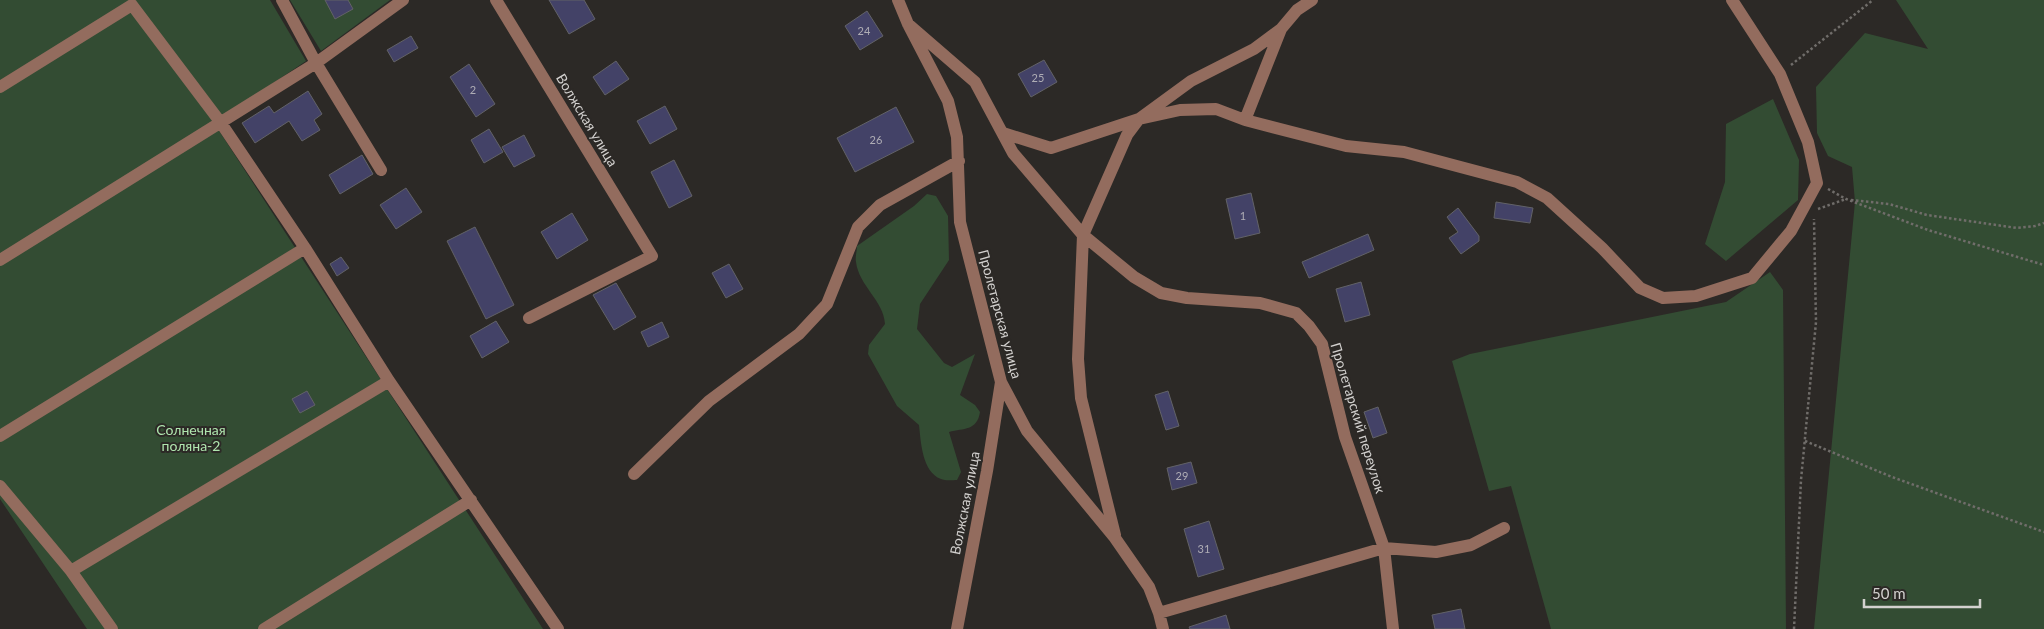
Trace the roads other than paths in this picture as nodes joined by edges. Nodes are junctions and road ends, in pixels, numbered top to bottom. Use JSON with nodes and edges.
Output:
{"nodes":[{"id":1,"x":282,"y":0,"type":"edge"},
{"id":2,"x":403,"y":0,"type":"edge"},
{"id":3,"x":496,"y":0,"type":"edge"},
{"id":4,"x":898,"y":0,"type":"edge"},
{"id":5,"x":1312,"y":0,"type":"edge"},
{"id":6,"x":1732,"y":0,"type":"edge"},
{"id":7,"x":1298,"y":5,"type":"edge"},
{"id":8,"x":908,"y":24,"type":"junction"},
{"id":9,"x":1281,"y":29,"type":"junction"},
{"id":10,"x":316,"y":63,"type":"junction"},
{"id":11,"x":0,"y":87,"type":"edge"},
{"id":12,"x":1139,"y":119,"type":"junction"},
{"id":13,"x":1245,"y":120,"type":"junction"},
{"id":14,"x":221,"y":122,"type":"junction"},
{"id":15,"x":1003,"y":134,"type":"junction"},
{"id":16,"x":959,"y":160,"type":"junction"},
{"id":17,"x":381,"y":170,"type":"dead end"},
{"id":18,"x":1083,"y":235,"type":"junction"},
{"id":19,"x":305,"y":248,"type":"junction"},
{"id":20,"x":0,"y":260,"type":"edge"},
{"id":21,"x":529,"y":318,"type":"dead end"},
{"id":22,"x":389,"y":381,"type":"junction"},
{"id":23,"x":1001,"y":382,"type":"junction"},
{"id":24,"x":0,"y":436,"type":"edge"},
{"id":25,"x":634,"y":474,"type":"dead end"},
{"id":26,"x":0,"y":486,"type":"edge"},
{"id":27,"x":471,"y":500,"type":"junction"},
{"id":28,"x":1504,"y":528,"type":"dead end"},
{"id":29,"x":1115,"y":538,"type":"junction"},
{"id":30,"x":1384,"y":548,"type":"junction"},
{"id":31,"x":71,"y":571,"type":"junction"},
{"id":32,"x":1159,"y":613,"type":"junction"},
{"id":33,"x":112,"y":629,"type":"edge"},
{"id":34,"x":264,"y":629,"type":"edge"},
{"id":35,"x":558,"y":629,"type":"edge"},
{"id":36,"x":957,"y":629,"type":"edge"},
{"id":37,"x":1163,"y":629,"type":"edge"},
{"id":38,"x":1393,"y":629,"type":"edge"}],
"edges":[{"from":1,"to":10,"type":"street"},
{"from":2,"to":10,"type":"street"},
{"from":3,"to":21,"type":"street","name":"Волжская улица"},
{"from":4,"to":8,"type":"street","name":"Пролетарская улица"},
{"from":5,"to":7,"type":"street"},
{"from":6,"to":13,"type":"street"},
{"from":7,"to":9,"type":"street"},
{"from":8,"to":15,"type":"street","name":"Пролетарский переулок"},
{"from":8,"to":16,"type":"street","name":"Пролетарская улица"},
{"from":9,"to":12,"type":"street"},
{"from":9,"to":13,"type":"street"},
{"from":10,"to":14,"type":"street"},
{"from":10,"to":17,"type":"street"},
{"from":11,"to":14,"type":"street"},
{"from":12,"to":13,"type":"street"},
{"from":12,"to":15,"type":"street"},
{"from":12,"to":18,"type":"street"},
{"from":14,"to":19,"type":"street"},
{"from":14,"to":20,"type":"street"},
{"from":15,"to":18,"type":"street","name":"Пролетарский переулок"},
{"from":16,"to":23,"type":"street","name":"Пролетарская улица"},
{"from":16,"to":25,"type":"street"},
{"from":18,"to":29,"type":"street"},
{"from":18,"to":30,"type":"street","name":"Пролетарский переулок"},
{"from":19,"to":22,"type":"street"},
{"from":19,"to":24,"type":"street"},
{"from":22,"to":27,"type":"street"},
{"from":22,"to":31,"type":"street"},
{"from":23,"to":29,"type":"street","name":"Пролетарская улица"},
{"from":23,"to":36,"type":"street","name":"Волжская улица"},
{"from":26,"to":31,"type":"street"},
{"from":27,"to":34,"type":"street"},
{"from":27,"to":35,"type":"street"},
{"from":28,"to":30,"type":"street"},
{"from":29,"to":32,"type":"street","name":"Пролетарская улица"},
{"from":30,"to":32,"type":"street"},
{"from":30,"to":38,"type":"street","name":"Пролетарский переулок"},
{"from":31,"to":33,"type":"street"},
{"from":32,"to":37,"type":"street","name":"Пролетарская улица"}]}
